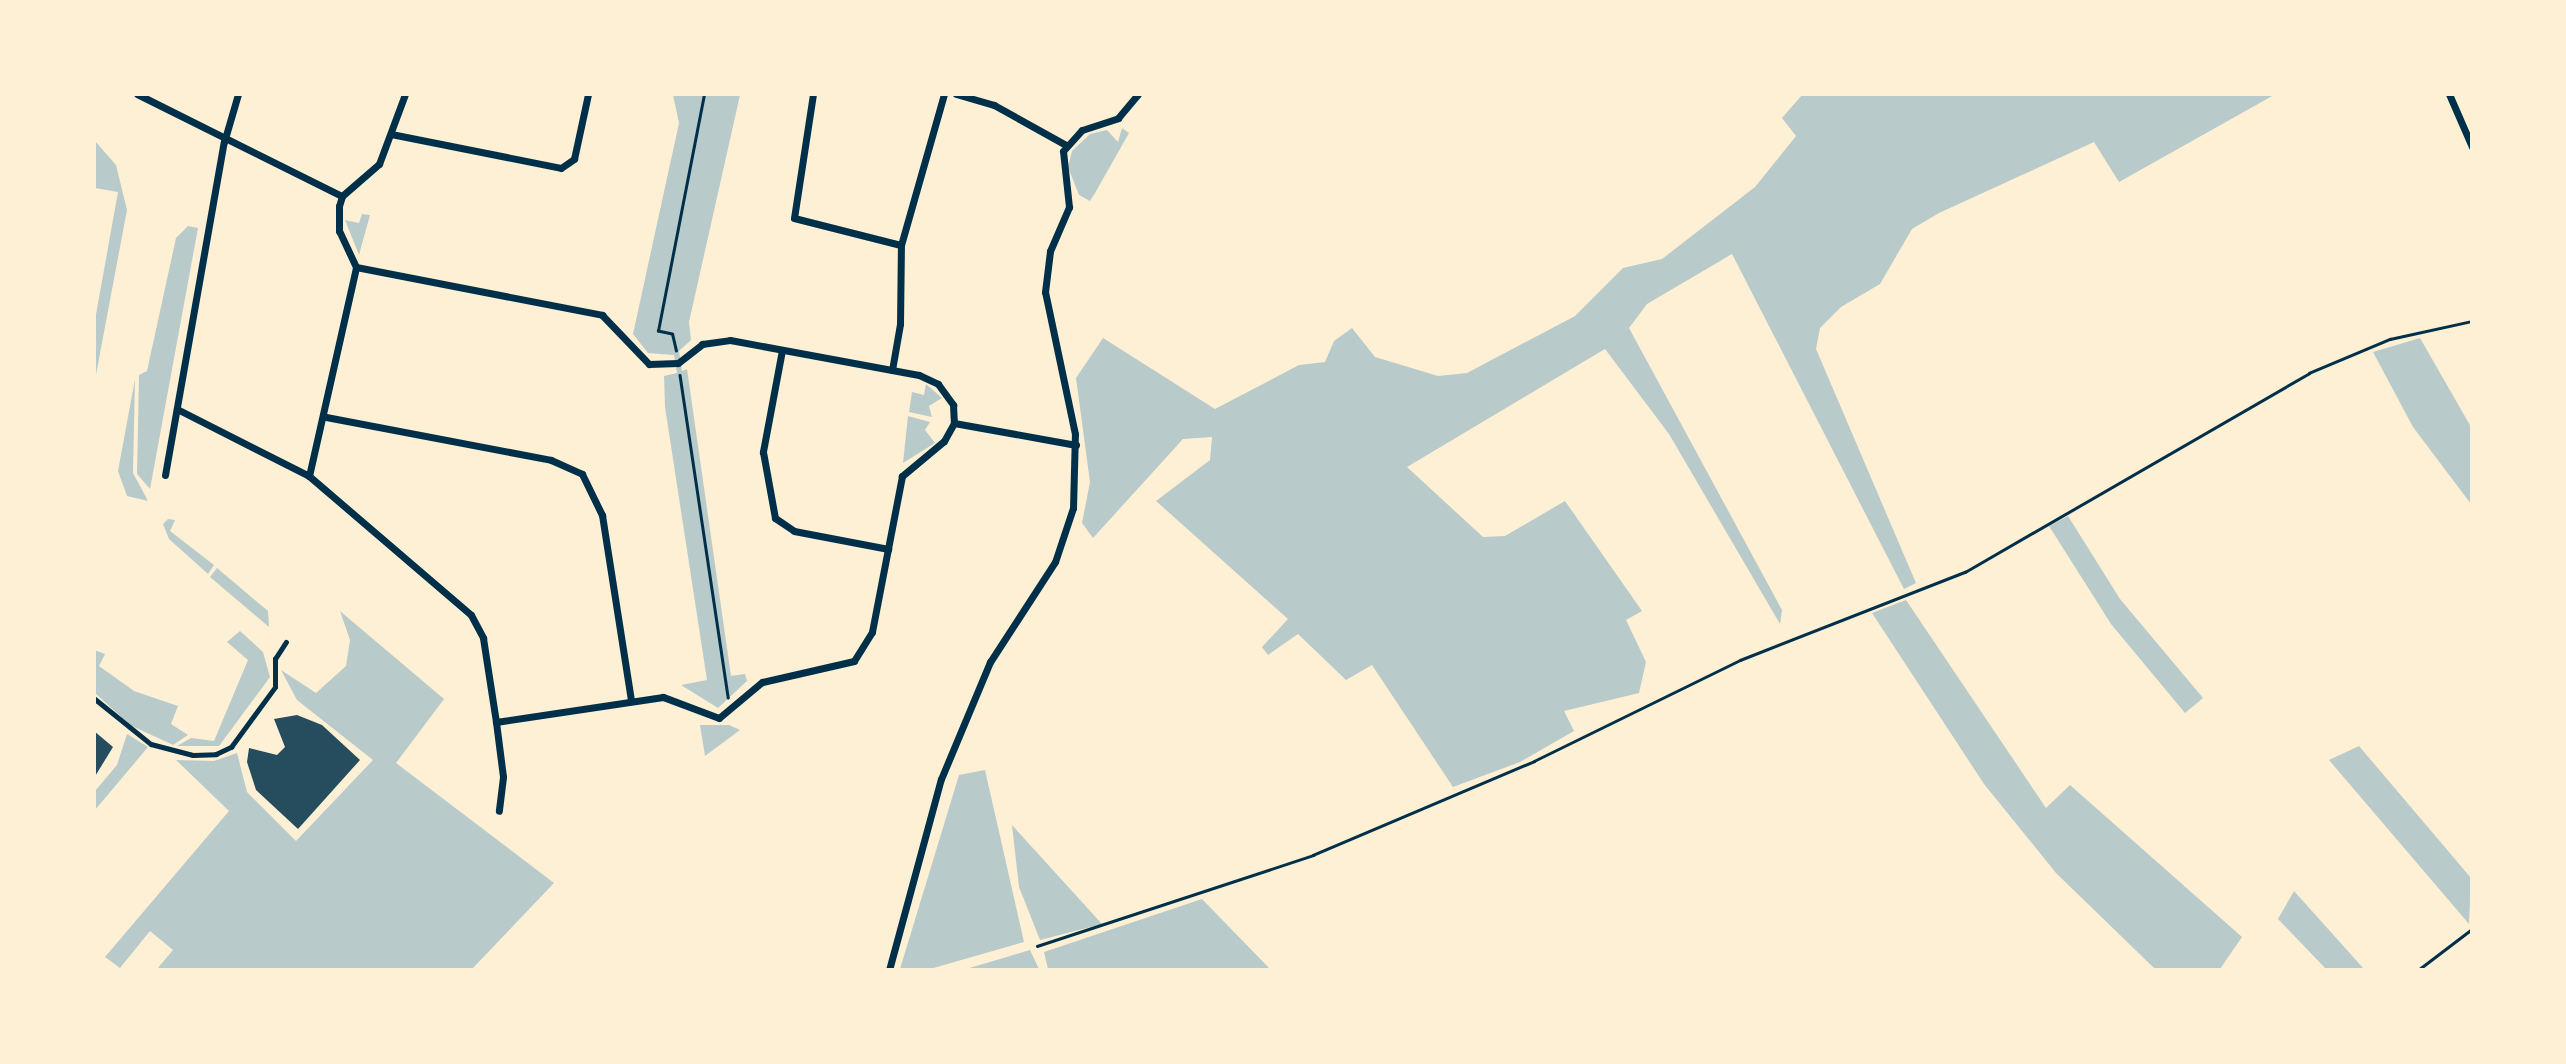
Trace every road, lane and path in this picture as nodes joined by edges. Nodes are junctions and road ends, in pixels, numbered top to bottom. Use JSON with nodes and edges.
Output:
{"nodes":[{"id":1,"x":137,"y":94,"type":"edge"},
{"id":2,"x":238,"y":94,"type":"edge"},
{"id":3,"x":405,"y":94,"type":"edge"},
{"id":4,"x":588,"y":94,"type":"edge"},
{"id":5,"x":704,"y":94,"type":"edge"},
{"id":6,"x":813,"y":94,"type":"edge"},
{"id":7,"x":944,"y":94,"type":"edge"},
{"id":8,"x":956,"y":94,"type":"edge"},
{"id":9,"x":1138,"y":94,"type":"edge"},
{"id":10,"x":2449,"y":94,"type":"edge"},
{"id":11,"x":391,"y":134,"type":"junction"},
{"id":12,"x":2469,"y":136,"type":"edge"},
{"id":13,"x":224,"y":142,"type":"junction"},
{"id":14,"x":1066,"y":145,"type":"junction"},
{"id":15,"x":2472,"y":147,"type":"edge"},
{"id":16,"x":342,"y":196,"type":"junction"},
{"id":17,"x":901,"y":245,"type":"junction"},
{"id":18,"x":356,"y":267,"type":"junction"},
{"id":19,"x":2472,"y":321,"type":"edge"},
{"id":20,"x":782,"y":350,"type":"junction"},
{"id":21,"x":678,"y":363,"type":"junction"},
{"id":22,"x":892,"y":370,"type":"junction"},
{"id":23,"x":177,"y":409,"type":"junction"},
{"id":24,"x":326,"y":417,"type":"junction"},
{"id":25,"x":954,"y":423,"type":"junction"},
{"id":26,"x":1076,"y":445,"type":"junction"},
{"id":27,"x":165,"y":475,"type":"dead end"},
{"id":28,"x":309,"y":476,"type":"junction"},
{"id":29,"x":888,"y":549,"type":"junction"},
{"id":30,"x":286,"y":642,"type":"dead end"},
{"id":31,"x":94,"y":698,"type":"edge"},
{"id":32,"x":631,"y":701,"type":"junction"},
{"id":33,"x":731,"y":714,"type":"junction"},
{"id":34,"x":496,"y":722,"type":"junction"},
{"id":35,"x":499,"y":811,"type":"dead end"},
{"id":36,"x":2472,"y":929,"type":"edge"},
{"id":37,"x":1037,"y":946,"type":"dead end"},
{"id":38,"x":889,"y":970,"type":"edge"},
{"id":39,"x":2418,"y":970,"type":"edge"}],
"edges":[{"from":1,"to":13,"type":"street"},
{"from":2,"to":13,"type":"street"},
{"from":3,"to":11,"type":"street"},
{"from":4,"to":11,"type":"street"},
{"from":5,"to":21,"type":"path"},
{"from":6,"to":17,"type":"street"},
{"from":7,"to":17,"type":"street"},
{"from":8,"to":14,"type":"street"},
{"from":9,"to":14,"type":"street"},
{"from":10,"to":12,"type":"street"},
{"from":11,"to":16,"type":"street"},
{"from":12,"to":15,"type":"street"},
{"from":13,"to":16,"type":"street"},
{"from":13,"to":23,"type":"street"},
{"from":14,"to":26,"type":"street"},
{"from":16,"to":18,"type":"street"},
{"from":17,"to":22,"type":"street"},
{"from":18,"to":21,"type":"street"},
{"from":18,"to":24,"type":"street"},
{"from":19,"to":37,"type":"path"},
{"from":20,"to":21,"type":"street"},
{"from":20,"to":22,"type":"street"},
{"from":20,"to":29,"type":"street"},
{"from":21,"to":33,"type":"path"},
{"from":22,"to":25,"type":"street"},
{"from":23,"to":27,"type":"street"},
{"from":23,"to":28,"type":"street"},
{"from":24,"to":28,"type":"street"},
{"from":24,"to":32,"type":"street"},
{"from":25,"to":26,"type":"street"},
{"from":25,"to":29,"type":"street"},
{"from":26,"to":38,"type":"street"},
{"from":28,"to":34,"type":"street"},
{"from":29,"to":33,"type":"street"},
{"from":30,"to":31,"type":"lane"},
{"from":32,"to":33,"type":"street"},
{"from":32,"to":34,"type":"street"},
{"from":34,"to":35,"type":"street"},
{"from":36,"to":39,"type":"path"}]}
